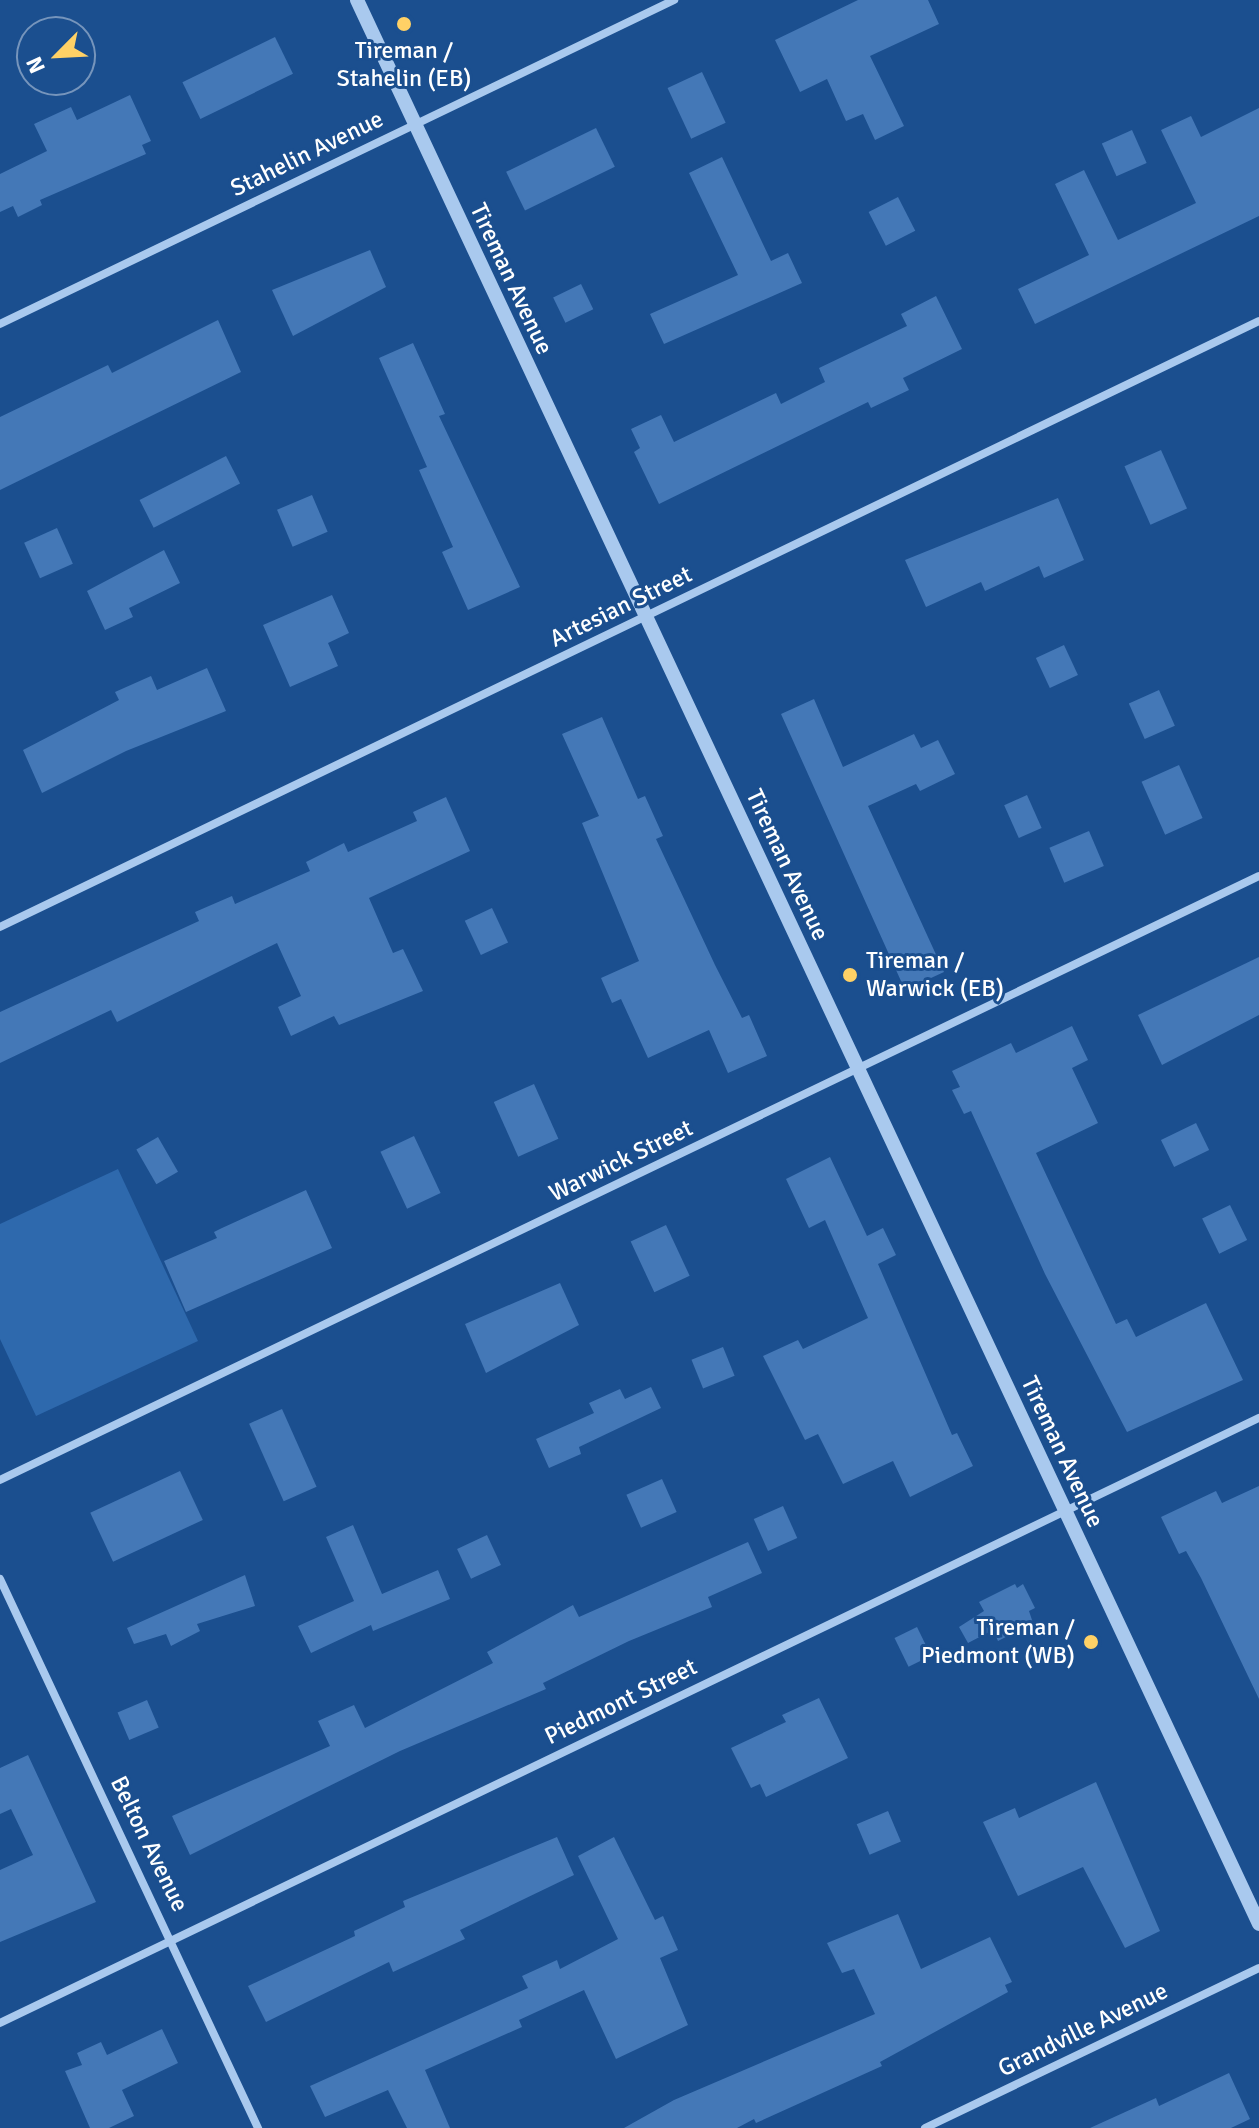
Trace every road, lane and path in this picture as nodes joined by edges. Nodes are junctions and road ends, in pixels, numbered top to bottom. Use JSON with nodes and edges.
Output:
{"nodes":[{"id":1,"x":357,"y":0,"type":"edge"},
{"id":2,"x":674,"y":0,"type":"edge"},
{"id":3,"x":413,"y":125,"type":"junction"},
{"id":4,"x":1259,"y":321,"type":"edge"},
{"id":5,"x":0,"y":324,"type":"edge"},
{"id":6,"x":646,"y":616,"type":"junction"},
{"id":7,"x":1259,"y":876,"type":"edge"},
{"id":8,"x":0,"y":927,"type":"edge"},
{"id":9,"x":858,"y":1069,"type":"junction"},
{"id":10,"x":1259,"y":1418,"type":"edge"},
{"id":11,"x":0,"y":1480,"type":"edge"},
{"id":12,"x":1065,"y":1510,"type":"junction"},
{"id":13,"x":0,"y":1579,"type":"edge"},
{"id":14,"x":1259,"y":1924,"type":"edge"},
{"id":15,"x":172,"y":1940,"type":"junction"},
{"id":16,"x":1259,"y":1968,"type":"edge"},
{"id":17,"x":0,"y":2023,"type":"edge"},
{"id":18,"x":258,"y":2128,"type":"edge"},
{"id":19,"x":925,"y":2128,"type":"edge"}],
"edges":[{"from":1,"to":3,"type":"street","name":"Tireman Avenue"},
{"from":2,"to":3,"type":"street","name":"Stahelin Avenue"},
{"from":3,"to":5,"type":"street","name":"Stahelin Avenue"},
{"from":3,"to":6,"type":"street","name":"Tireman Avenue"},
{"from":4,"to":6,"type":"street","name":"Artesian Street"},
{"from":6,"to":8,"type":"street","name":"Artesian Street"},
{"from":6,"to":9,"type":"street","name":"Tireman Avenue"},
{"from":7,"to":9,"type":"street","name":"Warwick Street"},
{"from":9,"to":11,"type":"street","name":"Warwick Street"},
{"from":9,"to":12,"type":"street","name":"Tireman Avenue"},
{"from":10,"to":12,"type":"street","name":"Piedmont Street"},
{"from":12,"to":14,"type":"street","name":"Tireman Avenue"},
{"from":12,"to":15,"type":"street","name":"Piedmont Street"},
{"from":13,"to":15,"type":"street","name":"Belton Avenue"},
{"from":15,"to":17,"type":"street","name":"Piedmont Street"},
{"from":15,"to":18,"type":"street","name":"Belton Avenue"},
{"from":16,"to":19,"type":"street","name":"Grandville Avenue"}]}
